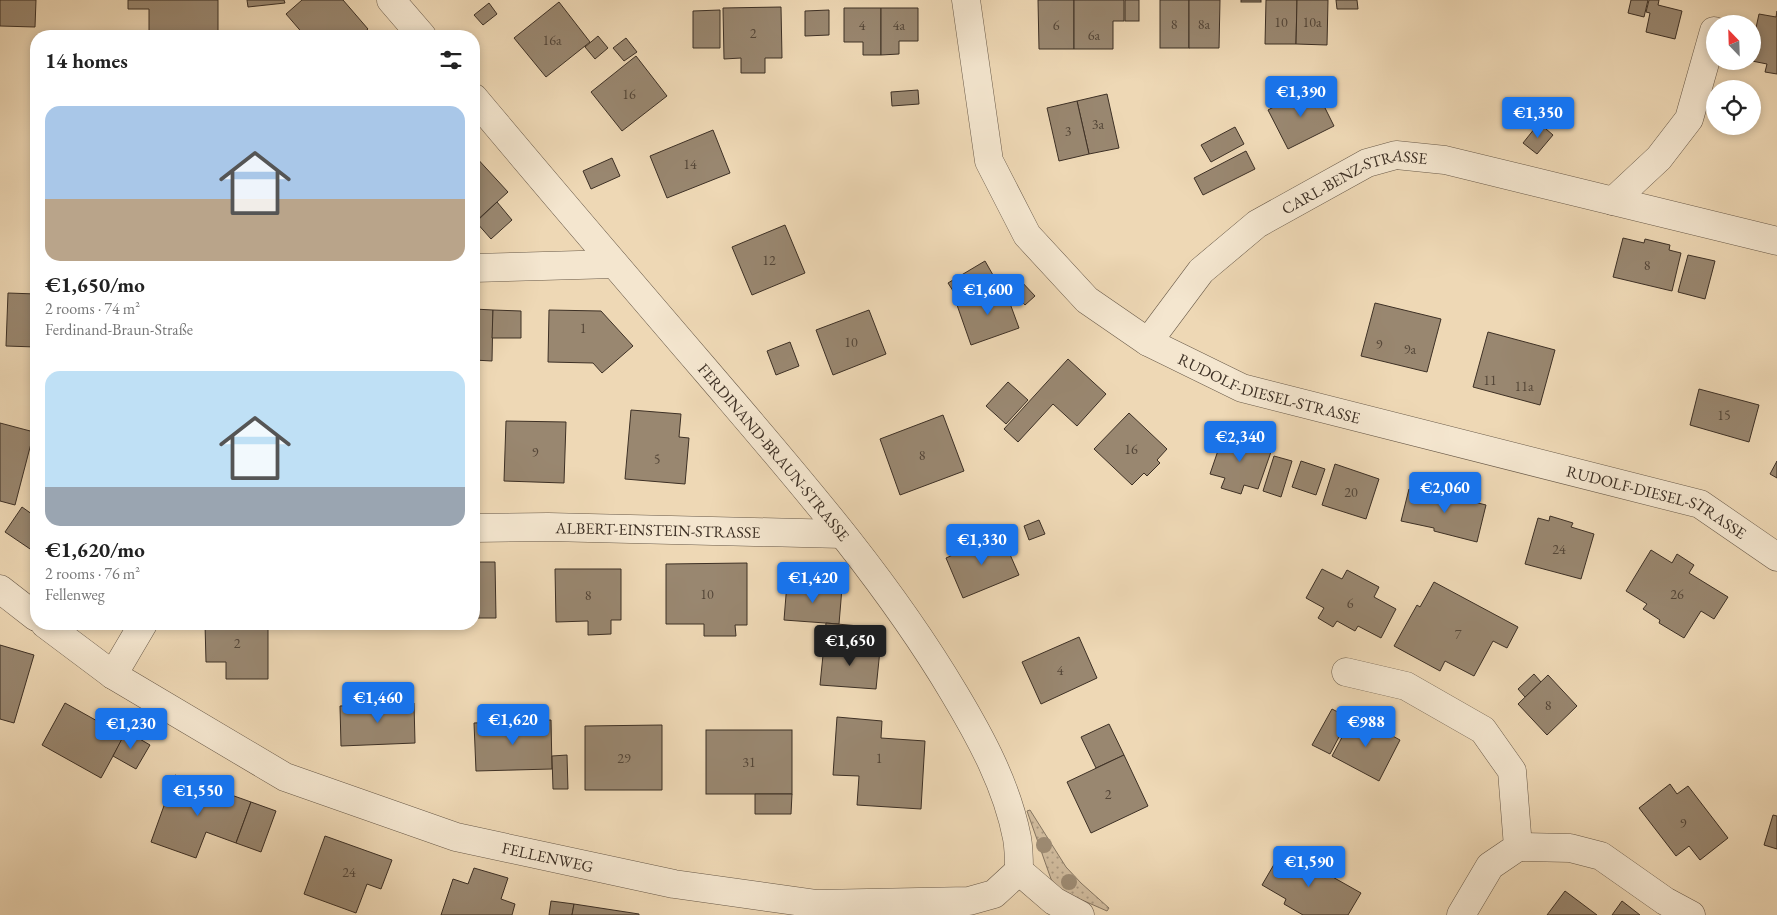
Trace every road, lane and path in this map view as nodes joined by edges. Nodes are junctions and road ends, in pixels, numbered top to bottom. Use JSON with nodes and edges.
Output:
{"nodes":[{"id":1,"x":391,"y":0,"type":"edge"},
{"id":2,"x":966,"y":0,"type":"edge"},
{"id":3,"x":417,"y":30,"type":"edge"},
{"id":4,"x":1706,"y":60,"type":"edge"},
{"id":5,"x":480,"y":105,"type":"edge"},
{"id":6,"x":1613,"y":201,"type":"junction"},
{"id":7,"x":1777,"y":241,"type":"edge"},
{"id":8,"x":614,"y":264,"type":"junction"},
{"id":9,"x":480,"y":268,"type":"edge"},
{"id":10,"x":1148,"y":342,"type":"junction"},
{"id":11,"x":480,"y":528,"type":"edge"},
{"id":12,"x":842,"y":534,"type":"junction"},
{"id":13,"x":1777,"y":557,"type":"edge"},
{"id":14,"x":0,"y":589,"type":"edge"},
{"id":15,"x":30,"y":612,"type":"edge"},
{"id":16,"x":54,"y":630,"type":"edge"},
{"id":17,"x":139,"y":630,"type":"edge"},
{"id":18,"x":1346,"y":672,"type":"dead end"},
{"id":19,"x":113,"y":675,"type":"junction"},
{"id":20,"x":1518,"y":848,"type":"junction"},
{"id":21,"x":1020,"y":872,"type":"junction"},
{"id":22,"x":1080,"y":915,"type":"edge"},
{"id":23,"x":1461,"y":915,"type":"edge"},
{"id":24,"x":1692,"y":915,"type":"edge"}],
"edges":[{"from":1,"to":3,"type":"street"},
{"from":2,"to":10,"type":"street","name":"RUDOLF-DIESEL-STRASSE"},
{"from":4,"to":6,"type":"street"},
{"from":5,"to":8,"type":"street","name":"FERDINAND-BRAUN-STRASSE"},
{"from":6,"to":7,"type":"street","name":"CARL-BENZ-STRASSE"},
{"from":6,"to":10,"type":"street","name":"CARL-BENZ-STRASSE"},
{"from":8,"to":9,"type":"street"},
{"from":8,"to":12,"type":"street","name":"FERDINAND-BRAUN-STRASSE"},
{"from":10,"to":13,"type":"street","name":"RUDOLF-DIESEL-STRASSE"},
{"from":11,"to":12,"type":"street","name":"ALBERT-EINSTEIN-STRASSE"},
{"from":12,"to":21,"type":"street","name":"FERDINAND-BRAUN-STRASSE"},
{"from":14,"to":15,"type":"street"},
{"from":16,"to":19,"type":"street","name":"FELLENWEG"},
{"from":17,"to":19,"type":"street"},
{"from":18,"to":20,"type":"street"},
{"from":19,"to":21,"type":"street","name":"FELLENWEG"},
{"from":20,"to":23,"type":"street"},
{"from":20,"to":24,"type":"street"},
{"from":21,"to":22,"type":"street"}]}
